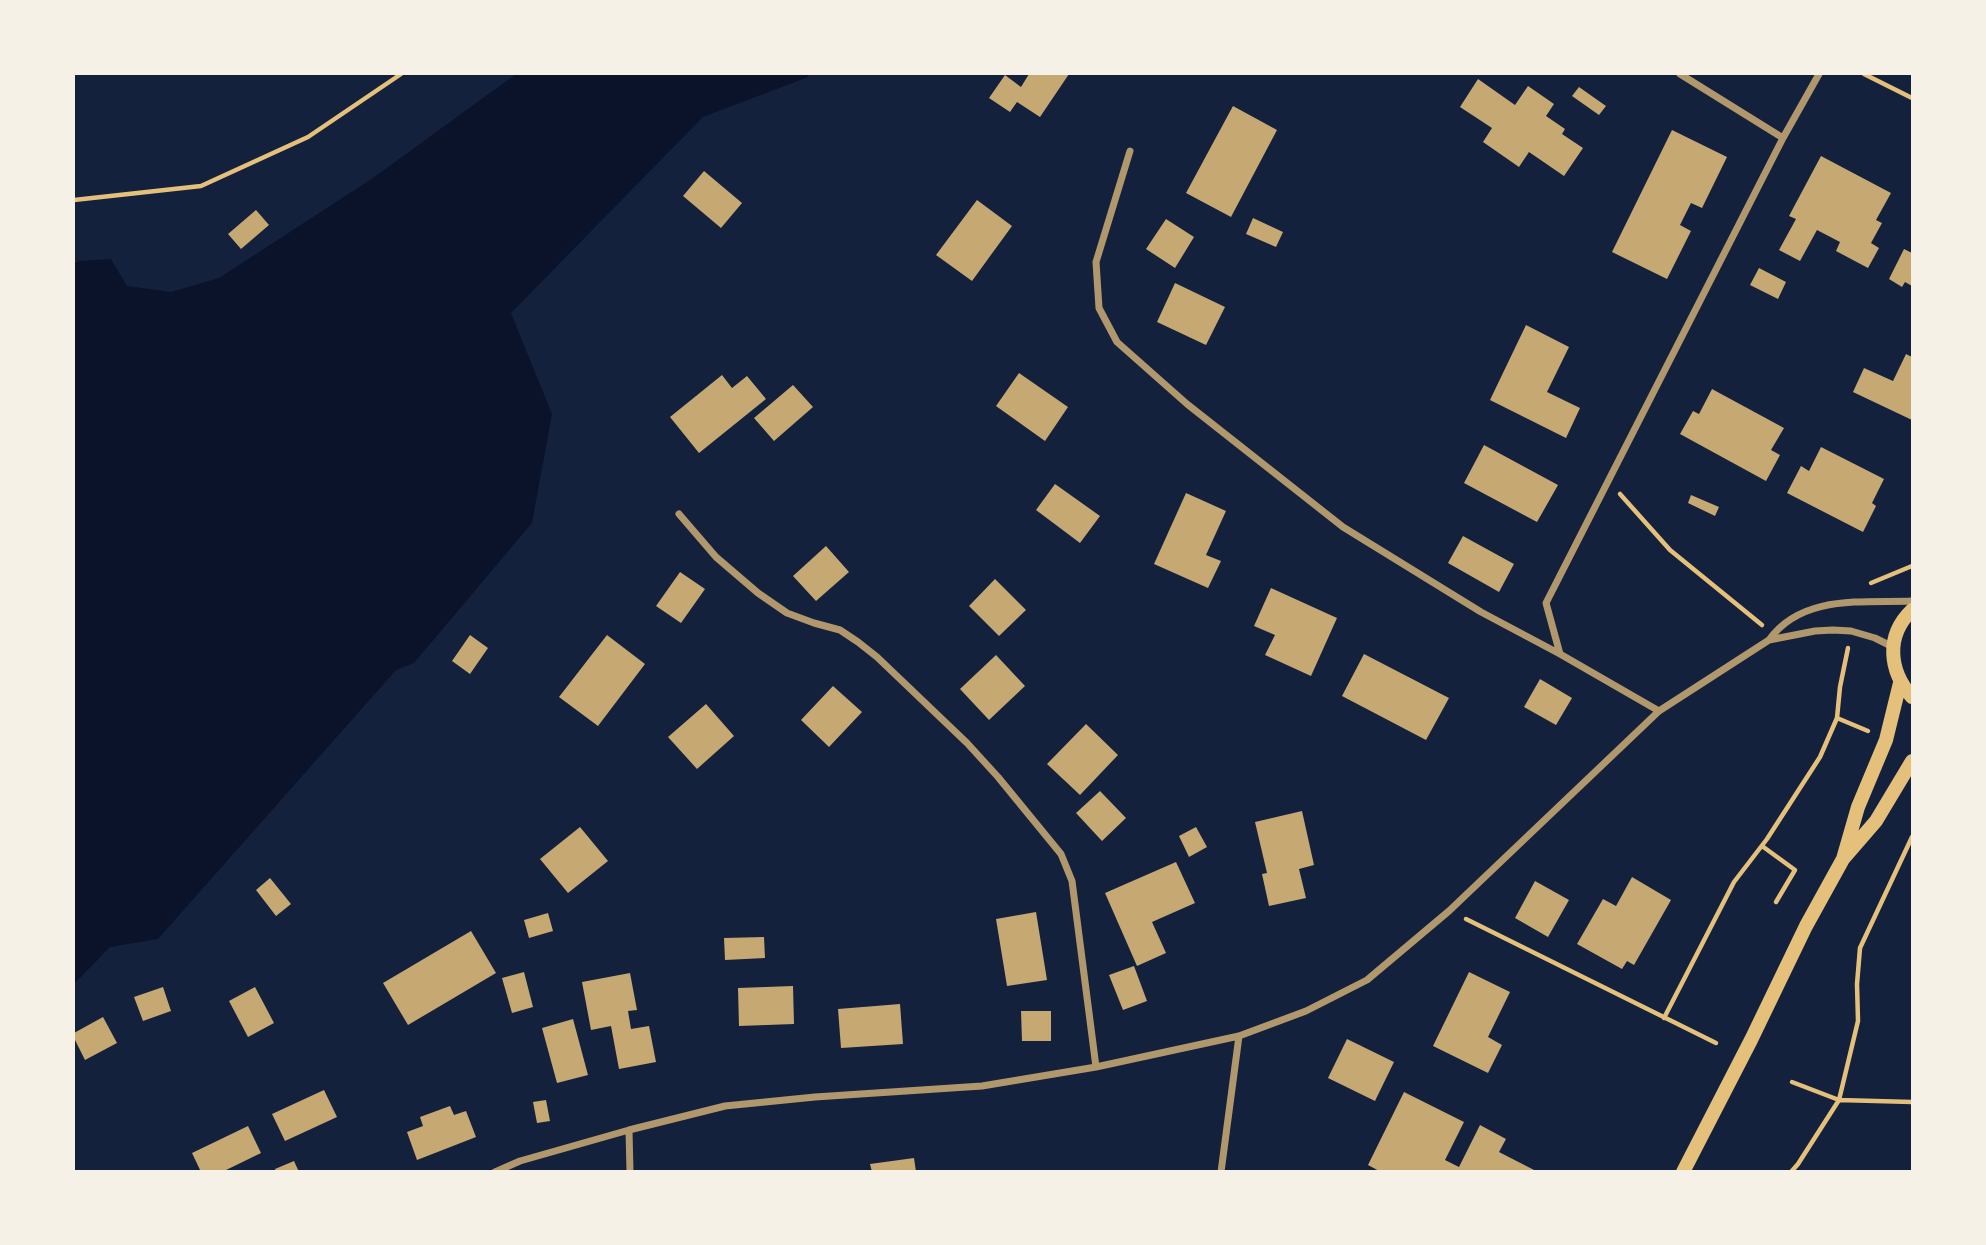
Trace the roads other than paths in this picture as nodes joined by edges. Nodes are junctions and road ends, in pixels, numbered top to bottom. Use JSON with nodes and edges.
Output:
{"nodes":[{"id":1,"x":1680,"y":74,"type":"edge"},
{"id":2,"x":1819,"y":74,"type":"edge"},
{"id":3,"x":1783,"y":138,"type":"junction"},
{"id":4,"x":1130,"y":151,"type":"dead end"},
{"id":5,"x":679,"y":514,"type":"dead end"},
{"id":6,"x":1913,"y":601,"type":"edge"},
{"id":7,"x":1913,"y":610,"type":"edge"},
{"id":8,"x":1769,"y":640,"type":"junction"},
{"id":9,"x":1894,"y":646,"type":"junction"},
{"id":10,"x":1560,"y":654,"type":"junction"},
{"id":11,"x":1900,"y":682,"type":"junction"},
{"id":12,"x":1913,"y":697,"type":"edge"},
{"id":13,"x":1659,"y":711,"type":"junction"},
{"id":14,"x":1913,"y":761,"type":"edge"},
{"id":15,"x":1843,"y":859,"type":"junction"},
{"id":16,"x":1239,"y":1036,"type":"junction"},
{"id":17,"x":1096,"y":1067,"type":"junction"},
{"id":18,"x":629,"y":1130,"type":"junction"},
{"id":19,"x":495,"y":1171,"type":"edge"},
{"id":20,"x":629,"y":1171,"type":"edge"},
{"id":21,"x":1221,"y":1171,"type":"edge"},
{"id":22,"x":1682,"y":1171,"type":"edge"}],
"edges":[{"from":1,"to":3,"type":"street"},
{"from":2,"to":3,"type":"street"},
{"from":3,"to":10,"type":"street"},
{"from":4,"to":10,"type":"street"},
{"from":5,"to":17,"type":"street"},
{"from":6,"to":8,"type":"street"},
{"from":7,"to":9,"type":"main road"},
{"from":8,"to":9,"type":"street"},
{"from":8,"to":13,"type":"street"},
{"from":9,"to":11,"type":"main road"},
{"from":10,"to":13,"type":"street"},
{"from":11,"to":12,"type":"main road"},
{"from":11,"to":15,"type":"main road"},
{"from":13,"to":16,"type":"street"},
{"from":14,"to":15,"type":"main road"},
{"from":15,"to":22,"type":"main road"},
{"from":16,"to":17,"type":"street"},
{"from":16,"to":21,"type":"street"},
{"from":17,"to":18,"type":"street"},
{"from":18,"to":19,"type":"street"},
{"from":18,"to":20,"type":"street"}]}
